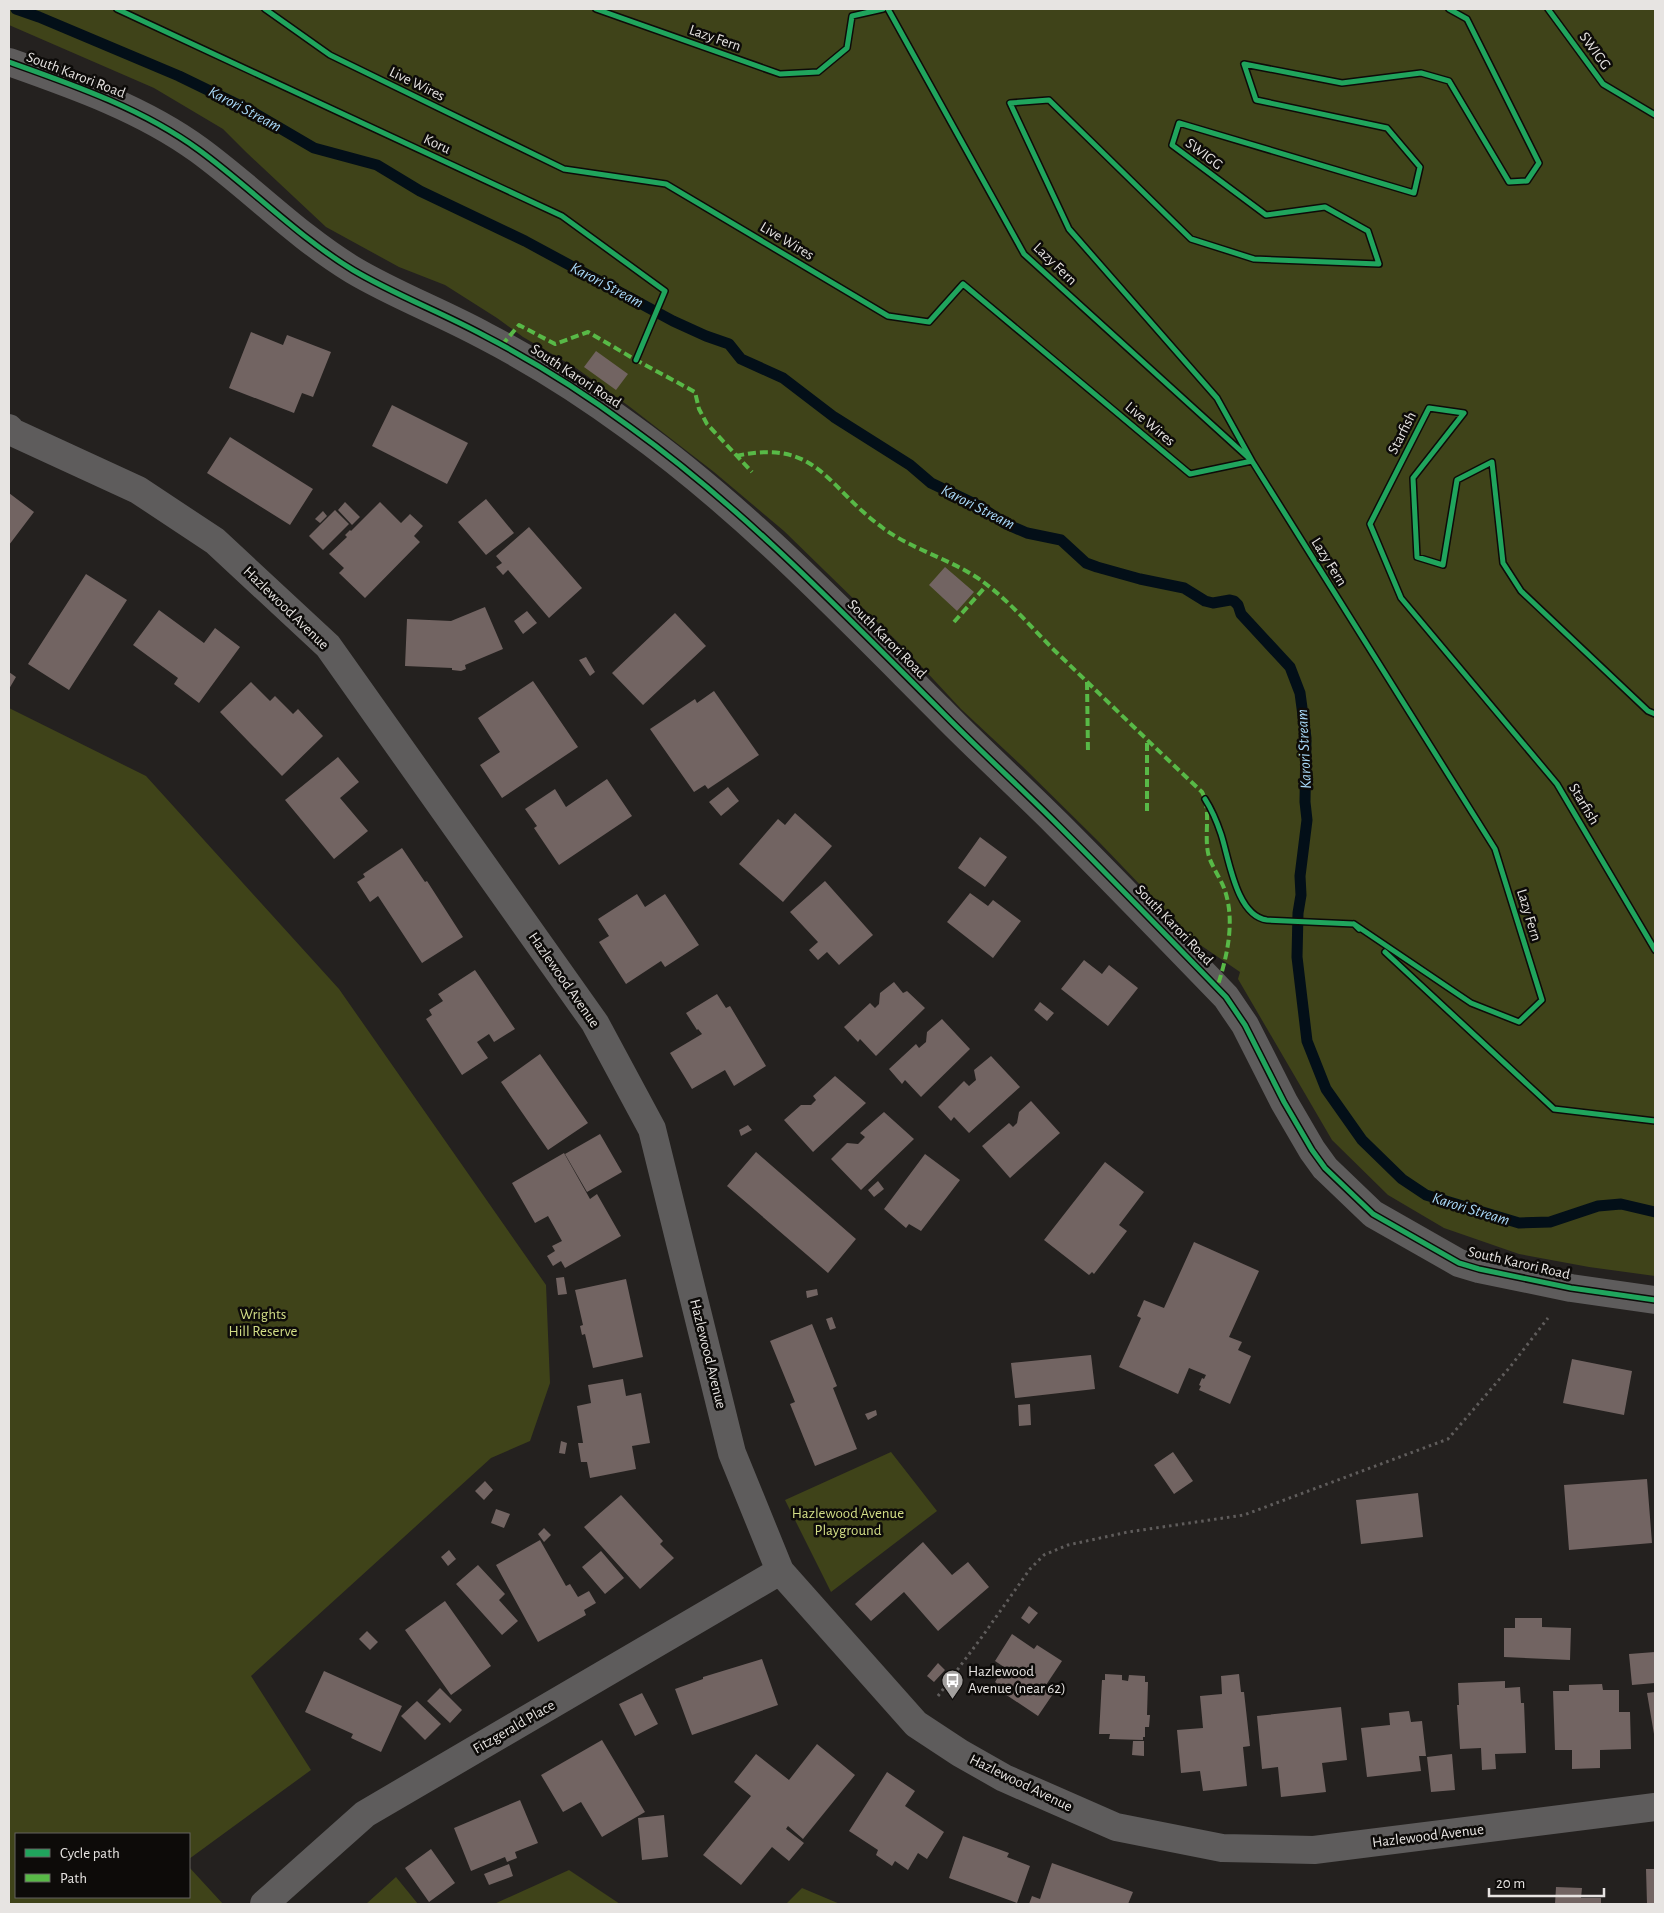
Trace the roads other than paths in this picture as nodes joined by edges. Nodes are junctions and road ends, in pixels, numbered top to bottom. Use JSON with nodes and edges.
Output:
{"nodes":[{"id":1,"x":9,"y":62,"type":"edge"},
{"id":2,"x":9,"y":428,"type":"edge"},
{"id":3,"x":1655,"y":1300,"type":"edge"},
{"id":4,"x":780,"y":1571,"type":"junction"},
{"id":5,"x":1655,"y":1807,"type":"edge"},
{"id":6,"x":264,"y":1904,"type":"edge"}],
"edges":[{"from":1,"to":3,"type":"street","name":"South Karori Road"},
{"from":2,"to":4,"type":"street","name":"Hazlewood Avenue"},
{"from":4,"to":5,"type":"street","name":"Hazlewood Avenue"},
{"from":4,"to":6,"type":"street","name":"Fitzgerald Place"}]}
